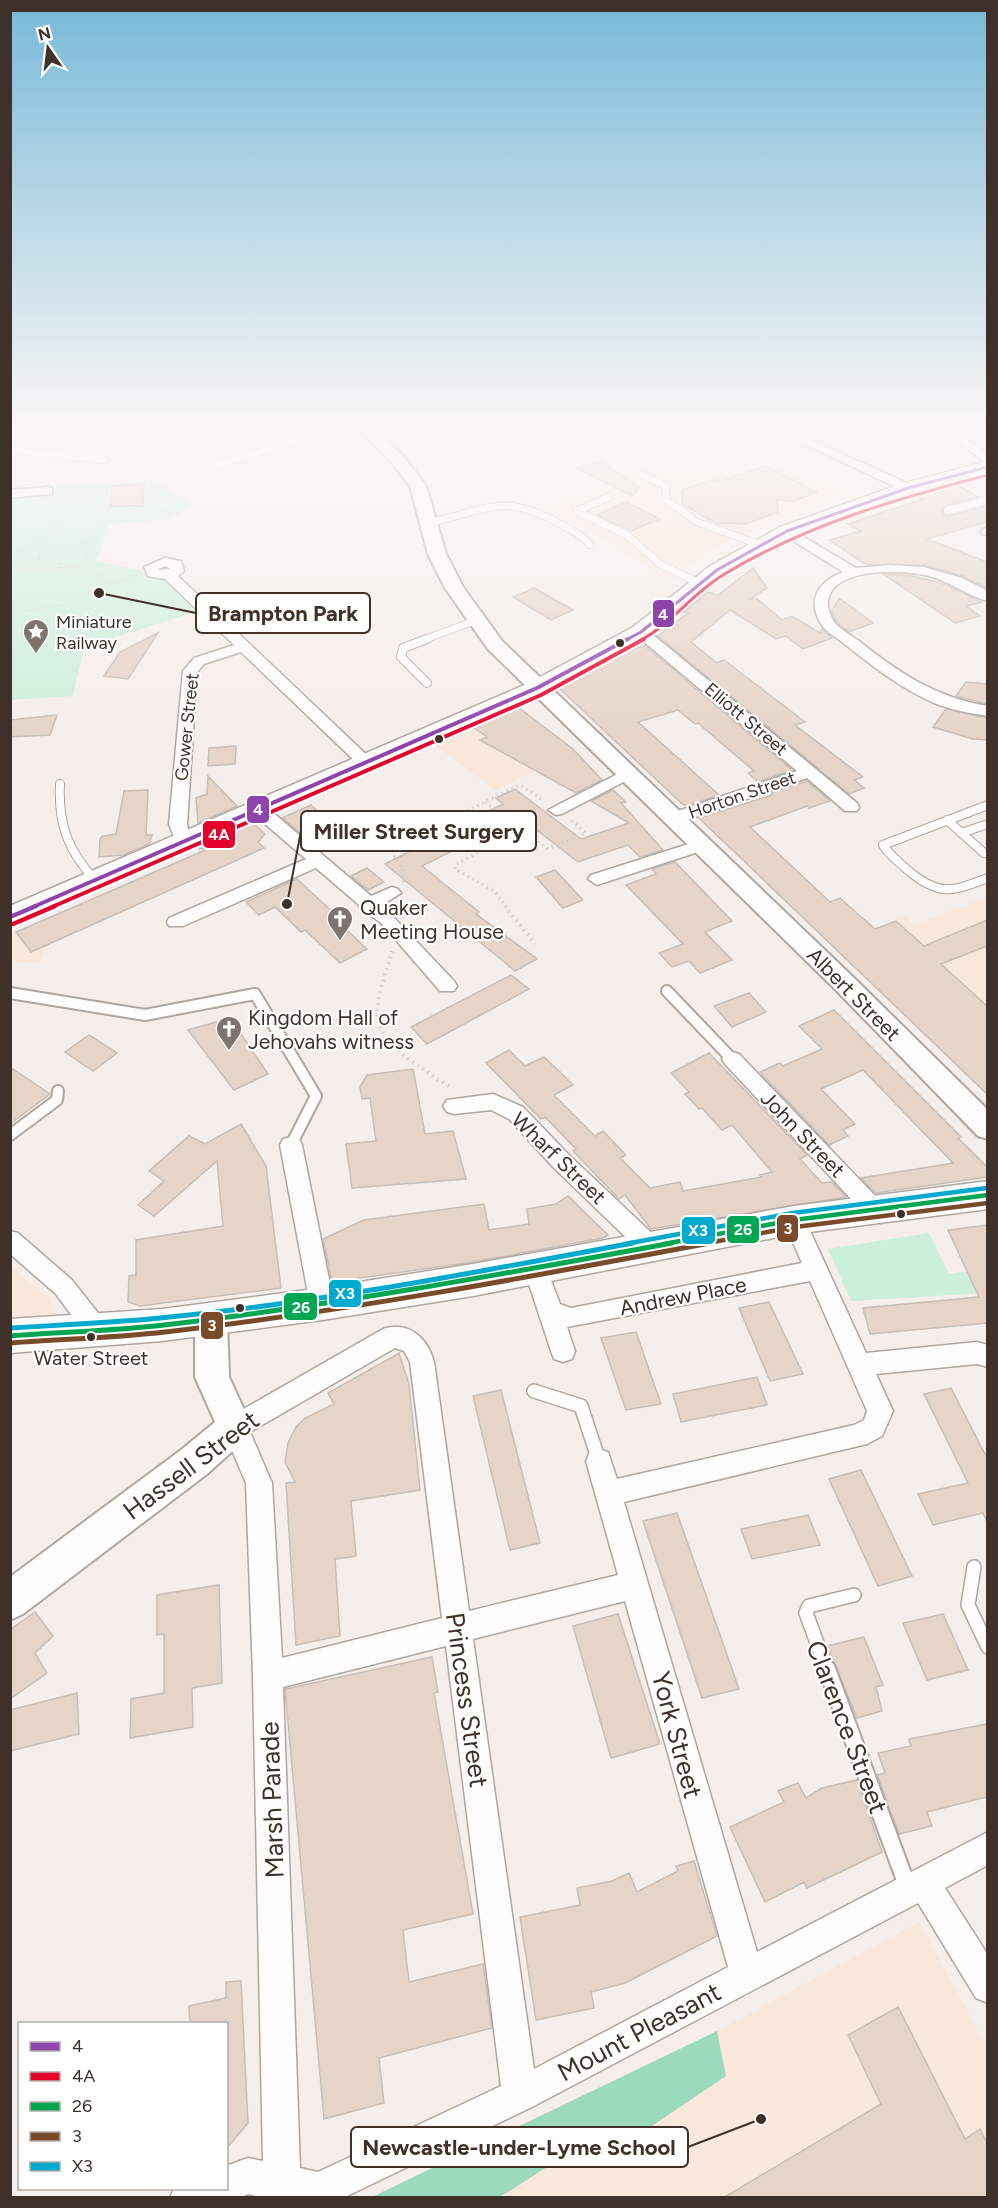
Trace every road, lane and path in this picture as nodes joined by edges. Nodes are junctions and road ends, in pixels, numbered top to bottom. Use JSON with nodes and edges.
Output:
{"nodes":[{"id":1,"x":55,"y":531,"type":"edge"},
{"id":2,"x":99,"y":531,"type":"edge"},
{"id":3,"x":430,"y":531,"type":"edge"},
{"id":4,"x":571,"y":531,"type":"edge"},
{"id":5,"x":618,"y":531,"type":"edge"},
{"id":6,"x":716,"y":531,"type":"edge"},
{"id":7,"x":787,"y":531,"type":"joint"},
{"id":8,"x":90,"y":543,"type":"junction"},
{"id":9,"x":590,"y":544,"type":"dead end"},
{"id":10,"x":758,"y":544,"type":"junction"},
{"id":11,"x":65,"y":545,"type":"junction"},
{"id":12,"x":29,"y":547,"type":"junction"},
{"id":13,"x":88,"y":555,"type":"junction"},
{"id":14,"x":10,"y":556,"type":"edge"},
{"id":15,"x":63,"y":556,"type":"junction"},
{"id":16,"x":37,"y":564,"type":"dead end"},
{"id":17,"x":86,"y":567,"type":"junction"},
{"id":18,"x":60,"y":568,"type":"junction"},
{"id":19,"x":10,"y":570,"type":"edge"},
{"id":20,"x":151,"y":571,"type":"joint"},
{"id":21,"x":851,"y":571,"type":"junction"},
{"id":22,"x":699,"y":583,"type":"junction"},
{"id":23,"x":110,"y":584,"type":"junction"},
{"id":24,"x":987,"y":597,"type":"edge"},
{"id":25,"x":22,"y":611,"type":"dead end"},
{"id":26,"x":477,"y":620,"type":"junction"},
{"id":27,"x":641,"y":632,"type":"junction"},
{"id":28,"x":244,"y":646,"type":"junction"},
{"id":29,"x":427,"y":683,"type":"dead end"},
{"id":30,"x":537,"y":688,"type":"junction"},
{"id":31,"x":987,"y":711,"type":"edge"},
{"id":32,"x":365,"y":762,"type":"junction"},
{"id":33,"x":809,"y":772,"type":"junction"},
{"id":34,"x":629,"y":773,"type":"junction"},
{"id":35,"x":60,"y":784,"type":"dead end"},
{"id":36,"x":485,"y":802,"type":"junction"},
{"id":37,"x":987,"y":805,"type":"edge"},
{"id":38,"x":851,"y":807,"type":"dead end"},
{"id":39,"x":258,"y":809,"type":"junction"},
{"id":40,"x":556,"y":810,"type":"junction"},
{"id":41,"x":675,"y":818,"type":"junction"},
{"id":42,"x":947,"y":820,"type":"junction"},
{"id":43,"x":987,"y":824,"type":"edge"},
{"id":44,"x":961,"y":833,"type":"junction"},
{"id":45,"x":186,"y":840,"type":"junction"},
{"id":46,"x":541,"y":844,"type":"junction"},
{"id":47,"x":701,"y":845,"type":"junction"},
{"id":48,"x":986,"y":854,"type":"edge"},
{"id":49,"x":316,"y":861,"type":"junction"},
{"id":50,"x":987,"y":878,"type":"edge"},
{"id":51,"x":597,"y":879,"type":"dead end"},
{"id":52,"x":95,"y":880,"type":"junction"},
{"id":53,"x":392,"y":893,"type":"joint"},
{"id":54,"x":367,"y":905,"type":"junction"},
{"id":55,"x":10,"y":917,"type":"edge"},
{"id":56,"x":176,"y":922,"type":"dead end"},
{"id":57,"x":397,"y":930,"type":"junction"},
{"id":58,"x":535,"y":944,"type":"dead end"},
{"id":59,"x":447,"y":986,"type":"dead end"},
{"id":60,"x":667,"y":991,"type":"dead end"},
{"id":61,"x":10,"y":993,"type":"edge"},
{"id":62,"x":732,"y":1059,"type":"joint"},
{"id":63,"x":58,"y":1091,"type":"dead end"},
{"id":64,"x":464,"y":1105,"type":"joint"},
{"id":65,"x":987,"y":1128,"type":"edge"},
{"id":66,"x":10,"y":1135,"type":"edge"},
{"id":67,"x":291,"y":1145,"type":"joint"},
{"id":68,"x":987,"y":1195,"type":"edge"},
{"id":69,"x":874,"y":1209,"type":"junction"},
{"id":70,"x":794,"y":1220,"type":"junction"},
{"id":71,"x":10,"y":1240,"type":"edge"},
{"id":72,"x":650,"y":1246,"type":"junction"},
{"id":73,"x":536,"y":1269,"type":"junction"},
{"id":74,"x":817,"y":1270,"type":"junction"},
{"id":75,"x":322,"y":1304,"type":"junction"},
{"id":76,"x":550,"y":1311,"type":"junction"},
{"id":77,"x":211,"y":1319,"type":"junction"},
{"id":78,"x":105,"y":1328,"type":"junction"},
{"id":79,"x":10,"y":1336,"type":"edge"},
{"id":80,"x":380,"y":1341,"type":"joint"},
{"id":81,"x":562,"y":1351,"type":"dead end"},
{"id":82,"x":987,"y":1356,"type":"edge"},
{"id":83,"x":861,"y":1365,"type":"junction"},
{"id":84,"x":534,"y":1391,"type":"dead end"},
{"id":85,"x":235,"y":1427,"type":"junction"},
{"id":86,"x":599,"y":1461,"type":"joint"},
{"id":87,"x":610,"y":1493,"type":"junction"},
{"id":88,"x":974,"y":1567,"type":"dead end"},
{"id":89,"x":636,"y":1584,"type":"junction"},
{"id":90,"x":854,"y":1594,"type":"dead end"},
{"id":91,"x":10,"y":1601,"type":"edge"},
{"id":92,"x":458,"y":1631,"type":"junction"},
{"id":93,"x":987,"y":1647,"type":"edge"},
{"id":94,"x":268,"y":1676,"type":"junction"},
{"id":95,"x":987,"y":1848,"type":"edge"},
{"id":96,"x":917,"y":1887,"type":"junction"},
{"id":97,"x":747,"y":1976,"type":"junction"},
{"id":98,"x":987,"y":1986,"type":"edge"},
{"id":99,"x":520,"y":2095,"type":"junction"},
{"id":100,"x":228,"y":2183,"type":"edge"},
{"id":101,"x":282,"y":2183,"type":"junction"},
{"id":102,"x":208,"y":2190,"type":"edge"},
{"id":103,"x":188,"y":2198,"type":"edge"}],
"edges":[{"from":1,"to":12,"type":"path"},
{"from":2,"to":8,"type":"path"},
{"from":3,"to":26,"type":"street","name":"Albert Street"},
{"from":4,"to":9,"type":"lane"},
{"from":5,"to":22,"type":"lane"},
{"from":6,"to":10,"type":"lane"},
{"from":7,"to":10,"type":"main road"},
{"from":7,"to":21,"type":"street"},
{"from":8,"to":11,"type":"path"},
{"from":8,"to":13,"type":"path"},
{"from":10,"to":22,"type":"main road"},
{"from":11,"to":12,"type":"path"},
{"from":11,"to":15,"type":"path"},
{"from":12,"to":14,"type":"path"},
{"from":13,"to":15,"type":"path"},
{"from":13,"to":17,"type":"path"},
{"from":15,"to":16,"type":"path"},
{"from":15,"to":18,"type":"path"},
{"from":17,"to":18,"type":"path"},
{"from":17,"to":23,"type":"path"},
{"from":18,"to":19,"type":"path"},
{"from":20,"to":23,"type":"path"},
{"from":20,"to":28,"type":"street"},
{"from":21,"to":24,"type":"street"},
{"from":21,"to":31,"type":"street"},
{"from":22,"to":27,"type":"main road"},
{"from":23,"to":25,"type":"path"},
{"from":26,"to":29,"type":"lane"},
{"from":26,"to":30,"type":"street","name":"Albert Street"},
{"from":27,"to":30,"type":"main road"},
{"from":27,"to":33,"type":"street","name":"Elliott Street"},
{"from":28,"to":32,"type":"street"},
{"from":28,"to":45,"type":"street","name":"Gower Street"},
{"from":30,"to":32,"type":"main road"},
{"from":30,"to":34,"type":"street","name":"Albert Street"},
{"from":32,"to":39,"type":"main road"},
{"from":33,"to":38,"type":"street","name":"Elliott Street"},
{"from":33,"to":41,"type":"street","name":"Horton Street"},
{"from":34,"to":40,"type":"street"},
{"from":34,"to":41,"type":"street","name":"Albert Street"},
{"from":35,"to":52,"type":"lane"},
{"from":36,"to":40,"type":"path"},
{"from":36,"to":46,"type":"path"},
{"from":36,"to":53,"type":"path"},
{"from":37,"to":42,"type":"lane"},
{"from":39,"to":45,"type":"main road"},
{"from":39,"to":49,"type":"street"},
{"from":40,"to":46,"type":"path"},
{"from":41,"to":47,"type":"street","name":"Albert Street"},
{"from":42,"to":44,"type":"lane"},
{"from":42,"to":50,"type":"lane"},
{"from":43,"to":44,"type":"lane"},
{"from":44,"to":48,"type":"lane"},
{"from":45,"to":52,"type":"main road"},
{"from":46,"to":58,"type":"path"},
{"from":47,"to":51,"type":"street"},
{"from":47,"to":65,"type":"street","name":"Albert Street"},
{"from":49,"to":54,"type":"street"},
{"from":49,"to":56,"type":"street"},
{"from":52,"to":55,"type":"main road"},
{"from":53,"to":54,"type":"street"},
{"from":54,"to":57,"type":"street"},
{"from":57,"to":59,"type":"street"},
{"from":57,"to":64,"type":"path"},
{"from":60,"to":62,"type":"lane"},
{"from":61,"to":67,"type":"lane"},
{"from":62,"to":69,"type":"street","name":"John Street"},
{"from":63,"to":66,"type":"lane"},
{"from":64,"to":72,"type":"street","name":"Wharf Street"},
{"from":67,"to":75,"type":"street"},
{"from":68,"to":69,"type":"main road"},
{"from":69,"to":70,"type":"main road"},
{"from":70,"to":72,"type":"main road"},
{"from":70,"to":74,"type":"street"},
{"from":71,"to":78,"type":"street"},
{"from":72,"to":73,"type":"main road"},
{"from":73,"to":75,"type":"main road"},
{"from":73,"to":76,"type":"street"},
{"from":74,"to":76,"type":"street","name":"Andrew Place"},
{"from":74,"to":83,"type":"street"},
{"from":75,"to":77,"type":"main road"},
{"from":76,"to":81,"type":"street"},
{"from":77,"to":78,"type":"main road"},
{"from":77,"to":85,"type":"street","name":"Marsh Parade"},
{"from":78,"to":79,"type":"main road"},
{"from":80,"to":85,"type":"street","name":"Hassell Street"},
{"from":80,"to":92,"type":"street","name":"Princess Street"},
{"from":82,"to":83,"type":"street"},
{"from":83,"to":87,"type":"street"},
{"from":84,"to":86,"type":"lane","name":"York Street"},
{"from":85,"to":91,"type":"street","name":"Hassell Street"},
{"from":85,"to":94,"type":"street","name":"Marsh Parade"},
{"from":86,"to":87,"type":"street","name":"York Street"},
{"from":87,"to":89,"type":"street","name":"York Street"},
{"from":88,"to":93,"type":"lane"},
{"from":89,"to":92,"type":"street"},
{"from":89,"to":97,"type":"street","name":"York Street"},
{"from":90,"to":96,"type":"lane","name":"Clarence Street"},
{"from":92,"to":94,"type":"street"},
{"from":92,"to":99,"type":"street","name":"Princess Street"},
{"from":94,"to":101,"type":"street","name":"Marsh Parade"},
{"from":95,"to":96,"type":"street","name":"Mount Pleasant"},
{"from":96,"to":97,"type":"street","name":"Mount Pleasant"},
{"from":96,"to":98,"type":"street"},
{"from":97,"to":99,"type":"street","name":"Mount Pleasant"},
{"from":99,"to":101,"type":"street","name":"Mount Pleasant"},
{"from":100,"to":101,"type":"street","name":"Mount Pleasant"},
{"from":102,"to":103,"type":"street"}]}
